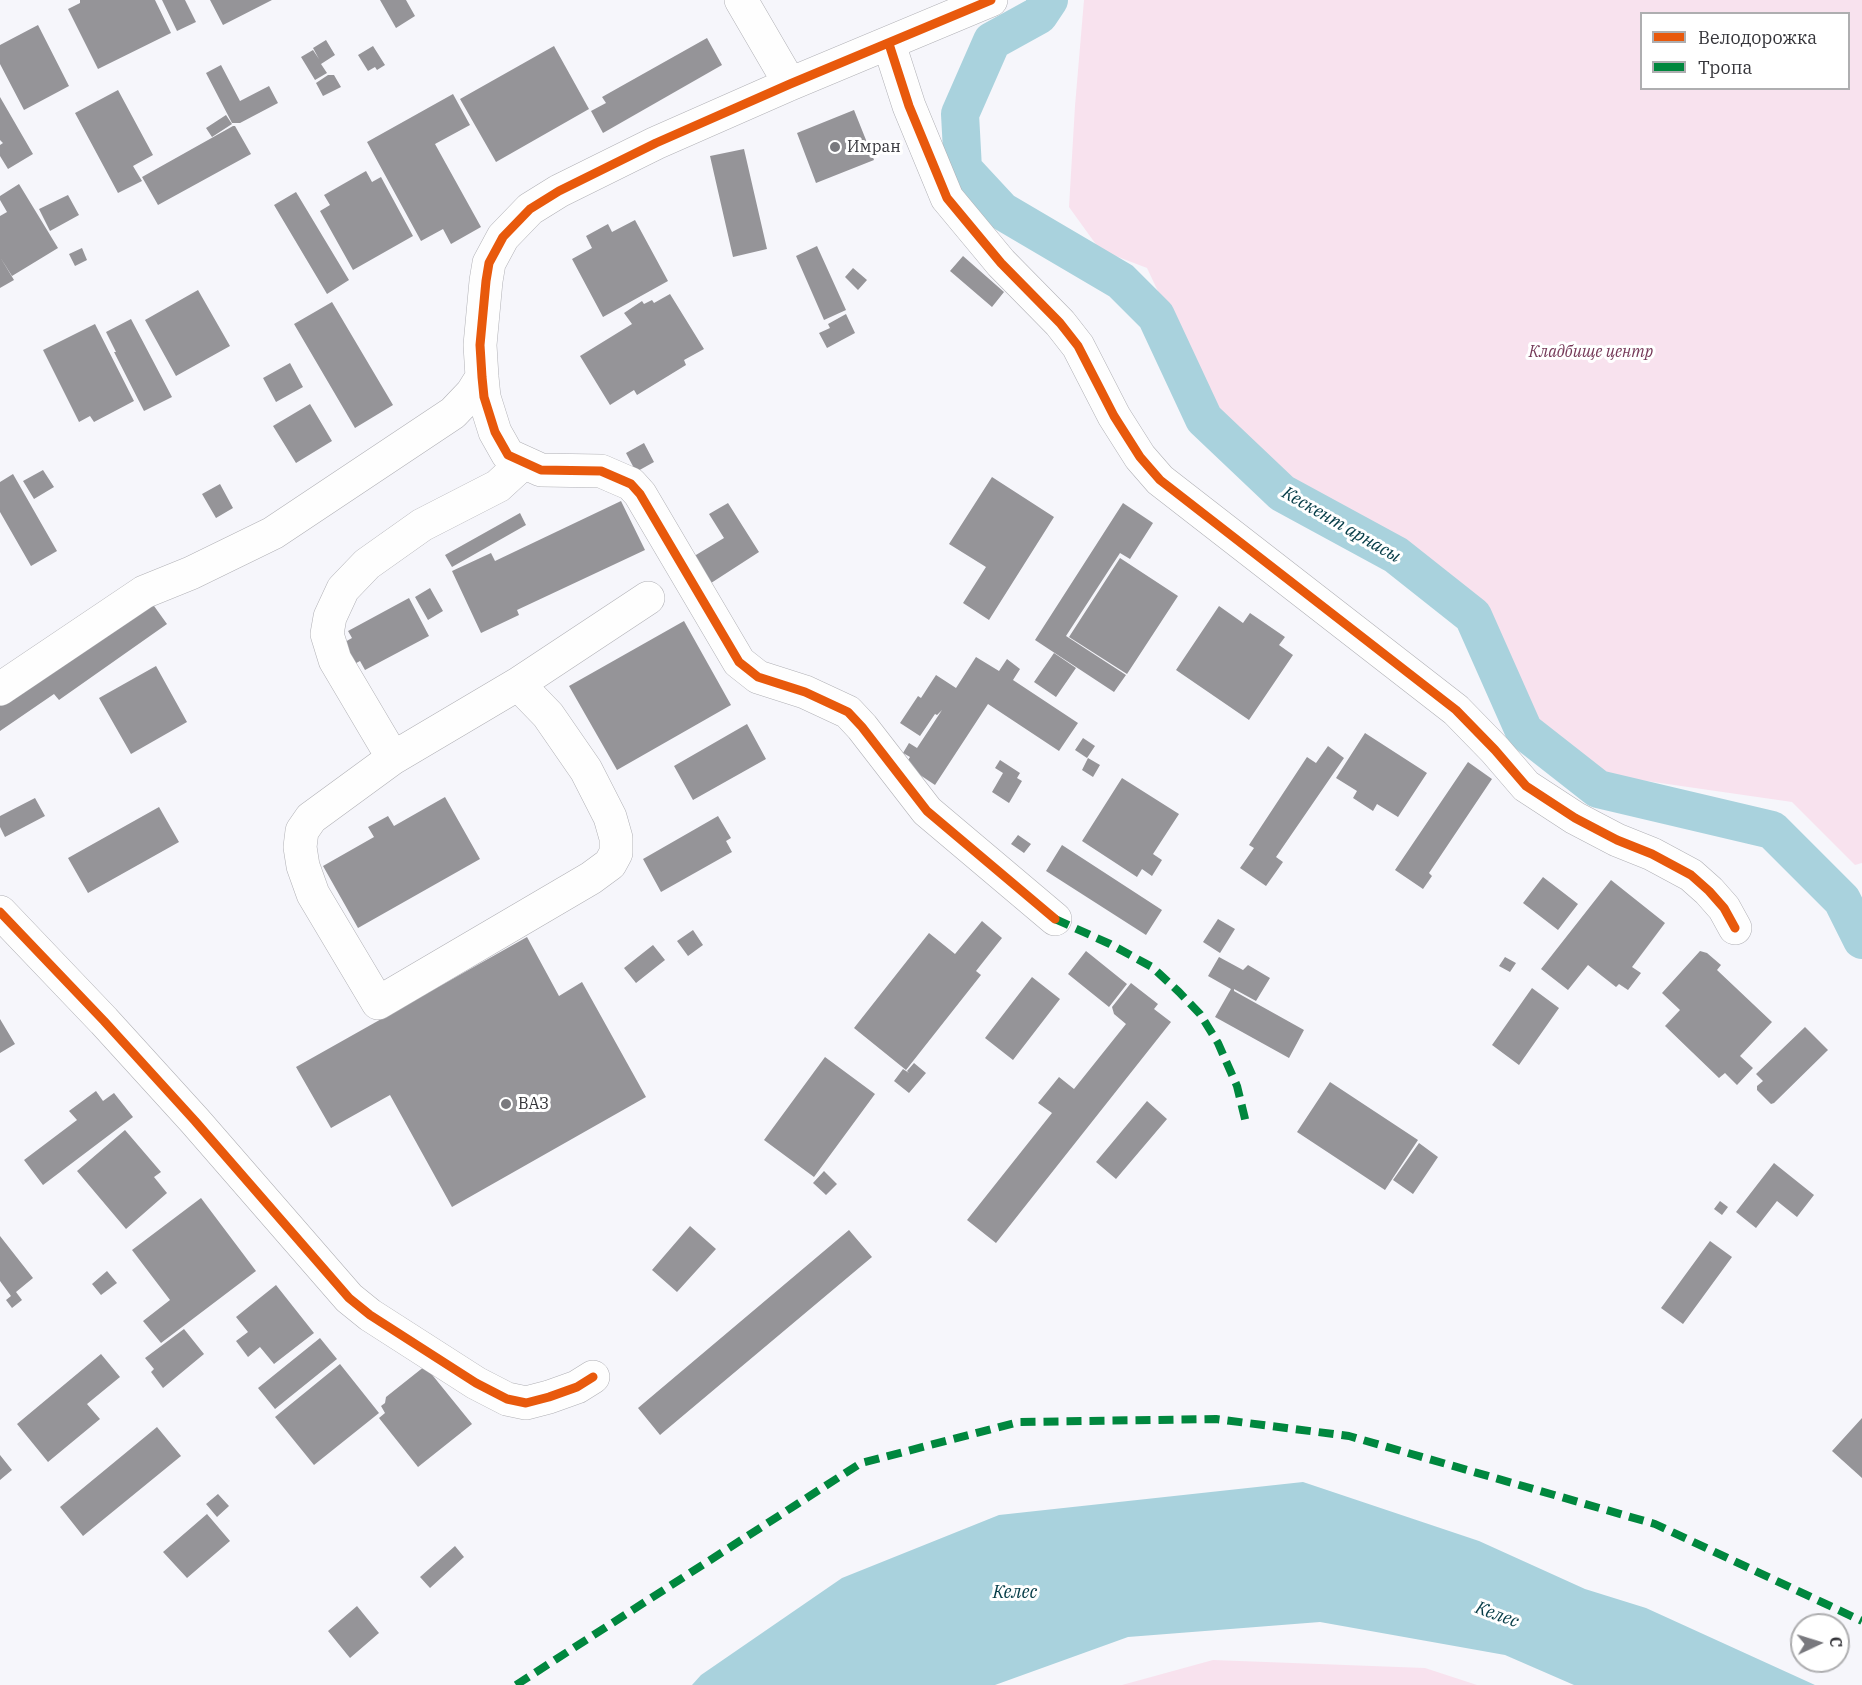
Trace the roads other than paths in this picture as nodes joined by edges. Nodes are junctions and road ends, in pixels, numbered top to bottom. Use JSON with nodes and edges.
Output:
{"nodes":[{"id":1,"x":741,"y":0,"type":"edge"},
{"id":2,"x":991,"y":0,"type":"edge"},
{"id":3,"x":889,"y":44,"type":"junction"},
{"id":4,"x":790,"y":84,"type":"junction"},
{"id":5,"x":482,"y":377,"type":"junction"},
{"id":6,"x":523,"y":463,"type":"junction"},
{"id":7,"x":648,"y":598,"type":"dead end"},
{"id":8,"x":518,"y":684,"type":"junction"},
{"id":9,"x":0,"y":689,"type":"edge"},
{"id":10,"x":393,"y":758,"type":"junction"},
{"id":11,"x":0,"y":912,"type":"edge"},
{"id":12,"x":1055,"y":919,"type":"dead end"},
{"id":13,"x":1735,"y":928,"type":"dead end"},
{"id":14,"x":593,"y":1377,"type":"dead end"}],
"edges":[{"from":1,"to":4,"type":"street"},
{"from":2,"to":3,"type":"street"},
{"from":3,"to":4,"type":"street"},
{"from":3,"to":13,"type":"street"},
{"from":4,"to":5,"type":"street"},
{"from":5,"to":6,"type":"street"},
{"from":5,"to":9,"type":"street"},
{"from":6,"to":10,"type":"street"},
{"from":6,"to":12,"type":"street"},
{"from":7,"to":8,"type":"street"},
{"from":8,"to":10,"type":"street"},
{"from":8,"to":10,"type":"street"},
{"from":11,"to":14,"type":"street"}]}
